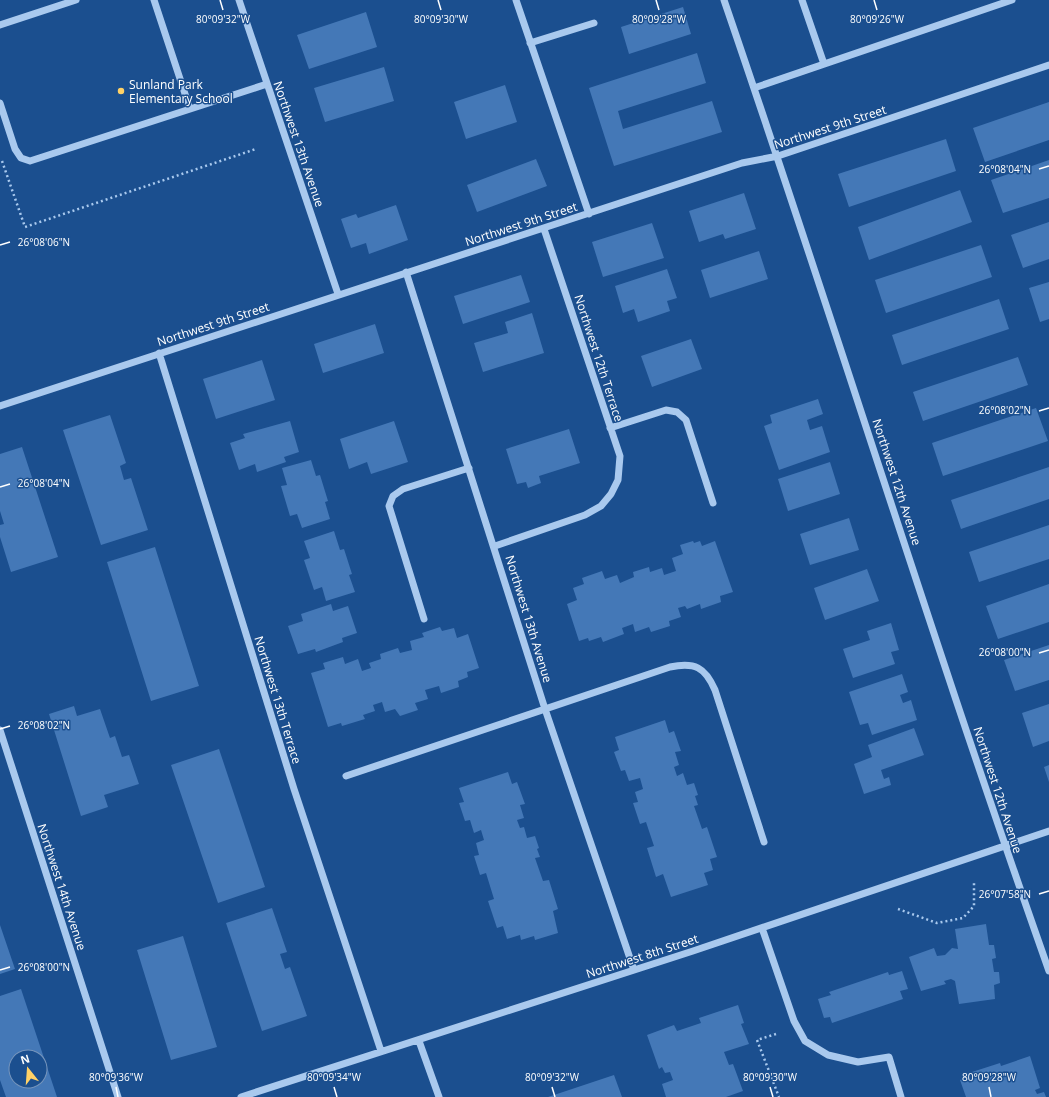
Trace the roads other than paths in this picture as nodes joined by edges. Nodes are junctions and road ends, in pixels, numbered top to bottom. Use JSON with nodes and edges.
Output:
{"nodes":[{"id":1,"x":76,"y":0,"type":"edge"},
{"id":2,"x":154,"y":0,"type":"edge"},
{"id":3,"x":239,"y":0,"type":"edge"},
{"id":4,"x":516,"y":0,"type":"edge"},
{"id":5,"x":724,"y":0,"type":"edge"},
{"id":6,"x":802,"y":0,"type":"edge"},
{"id":7,"x":1012,"y":0,"type":"edge"},
{"id":8,"x":594,"y":23,"type":"dead end"},
{"id":9,"x":0,"y":25,"type":"edge"},
{"id":10,"x":530,"y":44,"type":"junction"},
{"id":11,"x":824,"y":64,"type":"junction"},
{"id":12,"x":1049,"y":65,"type":"edge"},
{"id":13,"x":267,"y":84,"type":"junction"},
{"id":14,"x":754,"y":88,"type":"junction"},
{"id":15,"x":0,"y":103,"type":"edge"},
{"id":16,"x":190,"y":109,"type":"junction"},
{"id":17,"x":778,"y":156,"type":"junction"},
{"id":18,"x":589,"y":214,"type":"junction"},
{"id":19,"x":544,"y":229,"type":"junction"},
{"id":20,"x":406,"y":272,"type":"junction"},
{"id":21,"x":338,"y":294,"type":"junction"},
{"id":22,"x":159,"y":353,"type":"junction"},
{"id":23,"x":0,"y":406,"type":"edge"},
{"id":24,"x":610,"y":428,"type":"junction"},
{"id":25,"x":470,"y":468,"type":"junction"},
{"id":26,"x":713,"y":503,"type":"dead end"},
{"id":27,"x":494,"y":546,"type":"junction"},
{"id":28,"x":424,"y":619,"type":"dead end"},
{"id":29,"x":545,"y":709,"type":"junction"},
{"id":30,"x":0,"y":730,"type":"edge"},
{"id":31,"x":346,"y":776,"type":"dead end"},
{"id":32,"x":1049,"y":831,"type":"edge"},
{"id":33,"x":764,"y":842,"type":"dead end"},
{"id":34,"x":1005,"y":845,"type":"junction"},
{"id":35,"x":762,"y":928,"type":"junction"},
{"id":36,"x":634,"y":970,"type":"junction"},
{"id":37,"x":1049,"y":971,"type":"edge"},
{"id":38,"x":419,"y":1041,"type":"junction"},
{"id":39,"x":381,"y":1051,"type":"junction"},
{"id":40,"x":259,"y":1094,"type":"edge"},
{"id":41,"x":118,"y":1097,"type":"edge"},
{"id":42,"x":241,"y":1097,"type":"edge"},
{"id":43,"x":439,"y":1097,"type":"edge"},
{"id":44,"x":901,"y":1097,"type":"edge"}],
"edges":[{"from":1,"to":9,"type":"street"},
{"from":2,"to":16,"type":"street"},
{"from":3,"to":13,"type":"street","name":"Northwest 13th Avenue"},
{"from":4,"to":10,"type":"street"},
{"from":5,"to":14,"type":"street","name":"Northwest 12th Avenue"},
{"from":6,"to":11,"type":"street"},
{"from":7,"to":11,"type":"street"},
{"from":8,"to":10,"type":"street"},
{"from":10,"to":18,"type":"street"},
{"from":11,"to":14,"type":"street"},
{"from":12,"to":17,"type":"street","name":"Northwest 9th Street"},
{"from":13,"to":16,"type":"street"},
{"from":13,"to":21,"type":"street","name":"Northwest 13th Avenue"},
{"from":14,"to":17,"type":"street","name":"Northwest 12th Avenue"},
{"from":15,"to":16,"type":"street"},
{"from":17,"to":18,"type":"street","name":"Northwest 9th Street"},
{"from":17,"to":34,"type":"street","name":"Northwest 12th Avenue"},
{"from":18,"to":19,"type":"street","name":"Northwest 9th Street"},
{"from":19,"to":20,"type":"street","name":"Northwest 9th Street"},
{"from":19,"to":24,"type":"street","name":"Northwest 12th Terrace"},
{"from":20,"to":21,"type":"street","name":"Northwest 9th Street"},
{"from":20,"to":25,"type":"street","name":"Northwest 13th Avenue"},
{"from":21,"to":22,"type":"street","name":"Northwest 9th Street"},
{"from":22,"to":23,"type":"street","name":"Northwest 9th Street"},
{"from":22,"to":39,"type":"street","name":"Northwest 13th Terrace"},
{"from":24,"to":26,"type":"street"},
{"from":24,"to":27,"type":"street","name":"Northwest 12th Terrace"},
{"from":25,"to":27,"type":"street","name":"Northwest 13th Avenue"},
{"from":25,"to":28,"type":"street"},
{"from":27,"to":29,"type":"street","name":"Northwest 13th Avenue"},
{"from":29,"to":31,"type":"street"},
{"from":29,"to":33,"type":"street"},
{"from":29,"to":36,"type":"street","name":"Northwest 13th Avenue"},
{"from":30,"to":41,"type":"street","name":"Northwest 14th Avenue"},
{"from":32,"to":34,"type":"street","name":"Northwest 8th Street"},
{"from":34,"to":35,"type":"street","name":"Northwest 8th Street"},
{"from":34,"to":37,"type":"street","name":"Northwest 12th Avenue"},
{"from":35,"to":36,"type":"street","name":"Northwest 8th Street"},
{"from":35,"to":44,"type":"street"},
{"from":36,"to":38,"type":"street","name":"Northwest 8th Street"},
{"from":38,"to":39,"type":"street","name":"Northwest 8th Street"},
{"from":38,"to":43,"type":"street"},
{"from":39,"to":40,"type":"street","name":"Northwest 8th Street"},
{"from":40,"to":42,"type":"street","name":"Northwest 8th Street"}]}
